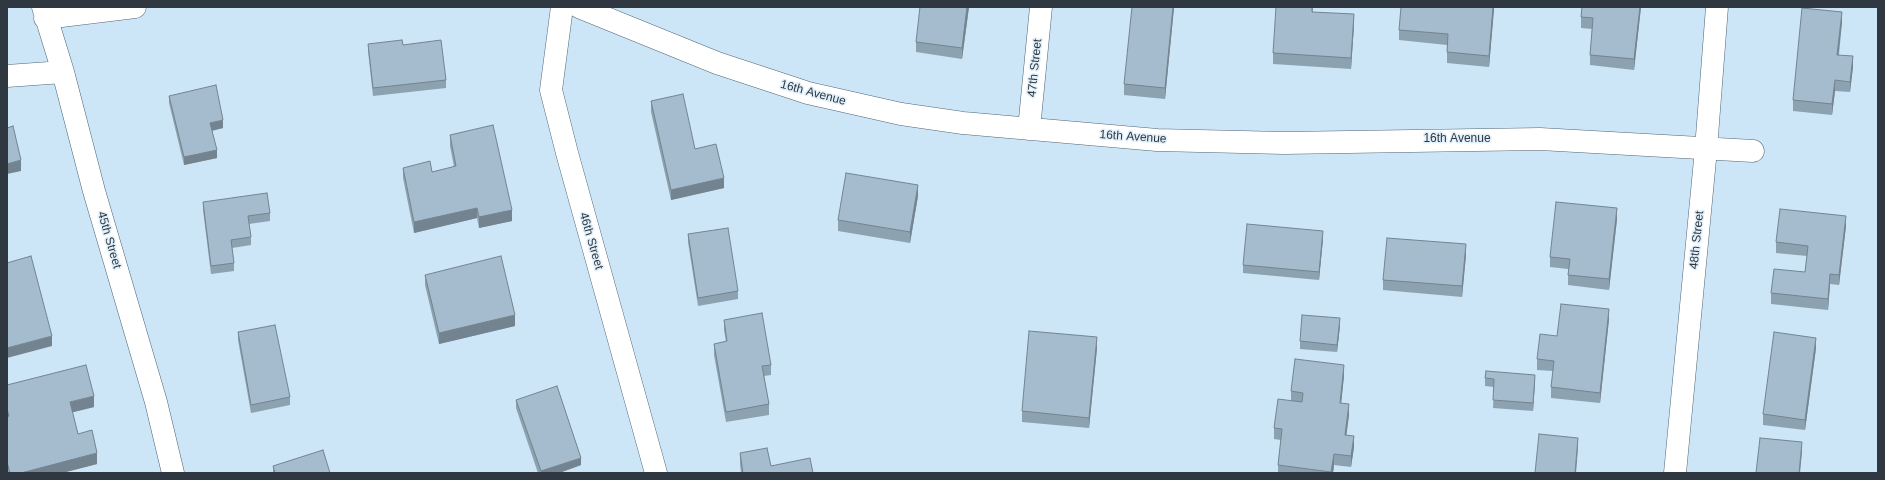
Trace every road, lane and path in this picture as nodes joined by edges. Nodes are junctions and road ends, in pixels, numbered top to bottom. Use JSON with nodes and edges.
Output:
{"nodes":[{"id":1,"x":135,"y":7,"type":"edge"},
{"id":2,"x":562,"y":7,"type":"edge"},
{"id":3,"x":579,"y":7,"type":"edge"},
{"id":4,"x":1041,"y":7,"type":"edge"},
{"id":5,"x":1717,"y":7,"type":"edge"},
{"id":6,"x":44,"y":12,"type":"edge"},
{"id":7,"x":63,"y":72,"type":"junction"},
{"id":8,"x":7,"y":76,"type":"edge"},
{"id":9,"x":1028,"y":129,"type":"junction"},
{"id":10,"x":1706,"y":149,"type":"junction"},
{"id":11,"x":1753,"y":151,"type":"dead end"},
{"id":12,"x":174,"y":473,"type":"edge"},
{"id":13,"x":656,"y":473,"type":"edge"},
{"id":14,"x":1675,"y":473,"type":"edge"}],
"edges":[{"from":1,"to":6,"type":"street"},
{"from":2,"to":13,"type":"street","name":"46th Street"},
{"from":3,"to":9,"type":"street","name":"16th Avenue"},
{"from":4,"to":9,"type":"street","name":"47th Street"},
{"from":5,"to":10,"type":"street","name":"48th Street"},
{"from":6,"to":7,"type":"street","name":"45th Street"},
{"from":7,"to":8,"type":"street"},
{"from":7,"to":12,"type":"street","name":"45th Street"},
{"from":9,"to":10,"type":"street","name":"16th Avenue"},
{"from":10,"to":11,"type":"street","name":"16th Avenue"},
{"from":10,"to":14,"type":"street","name":"48th Street"}]}
